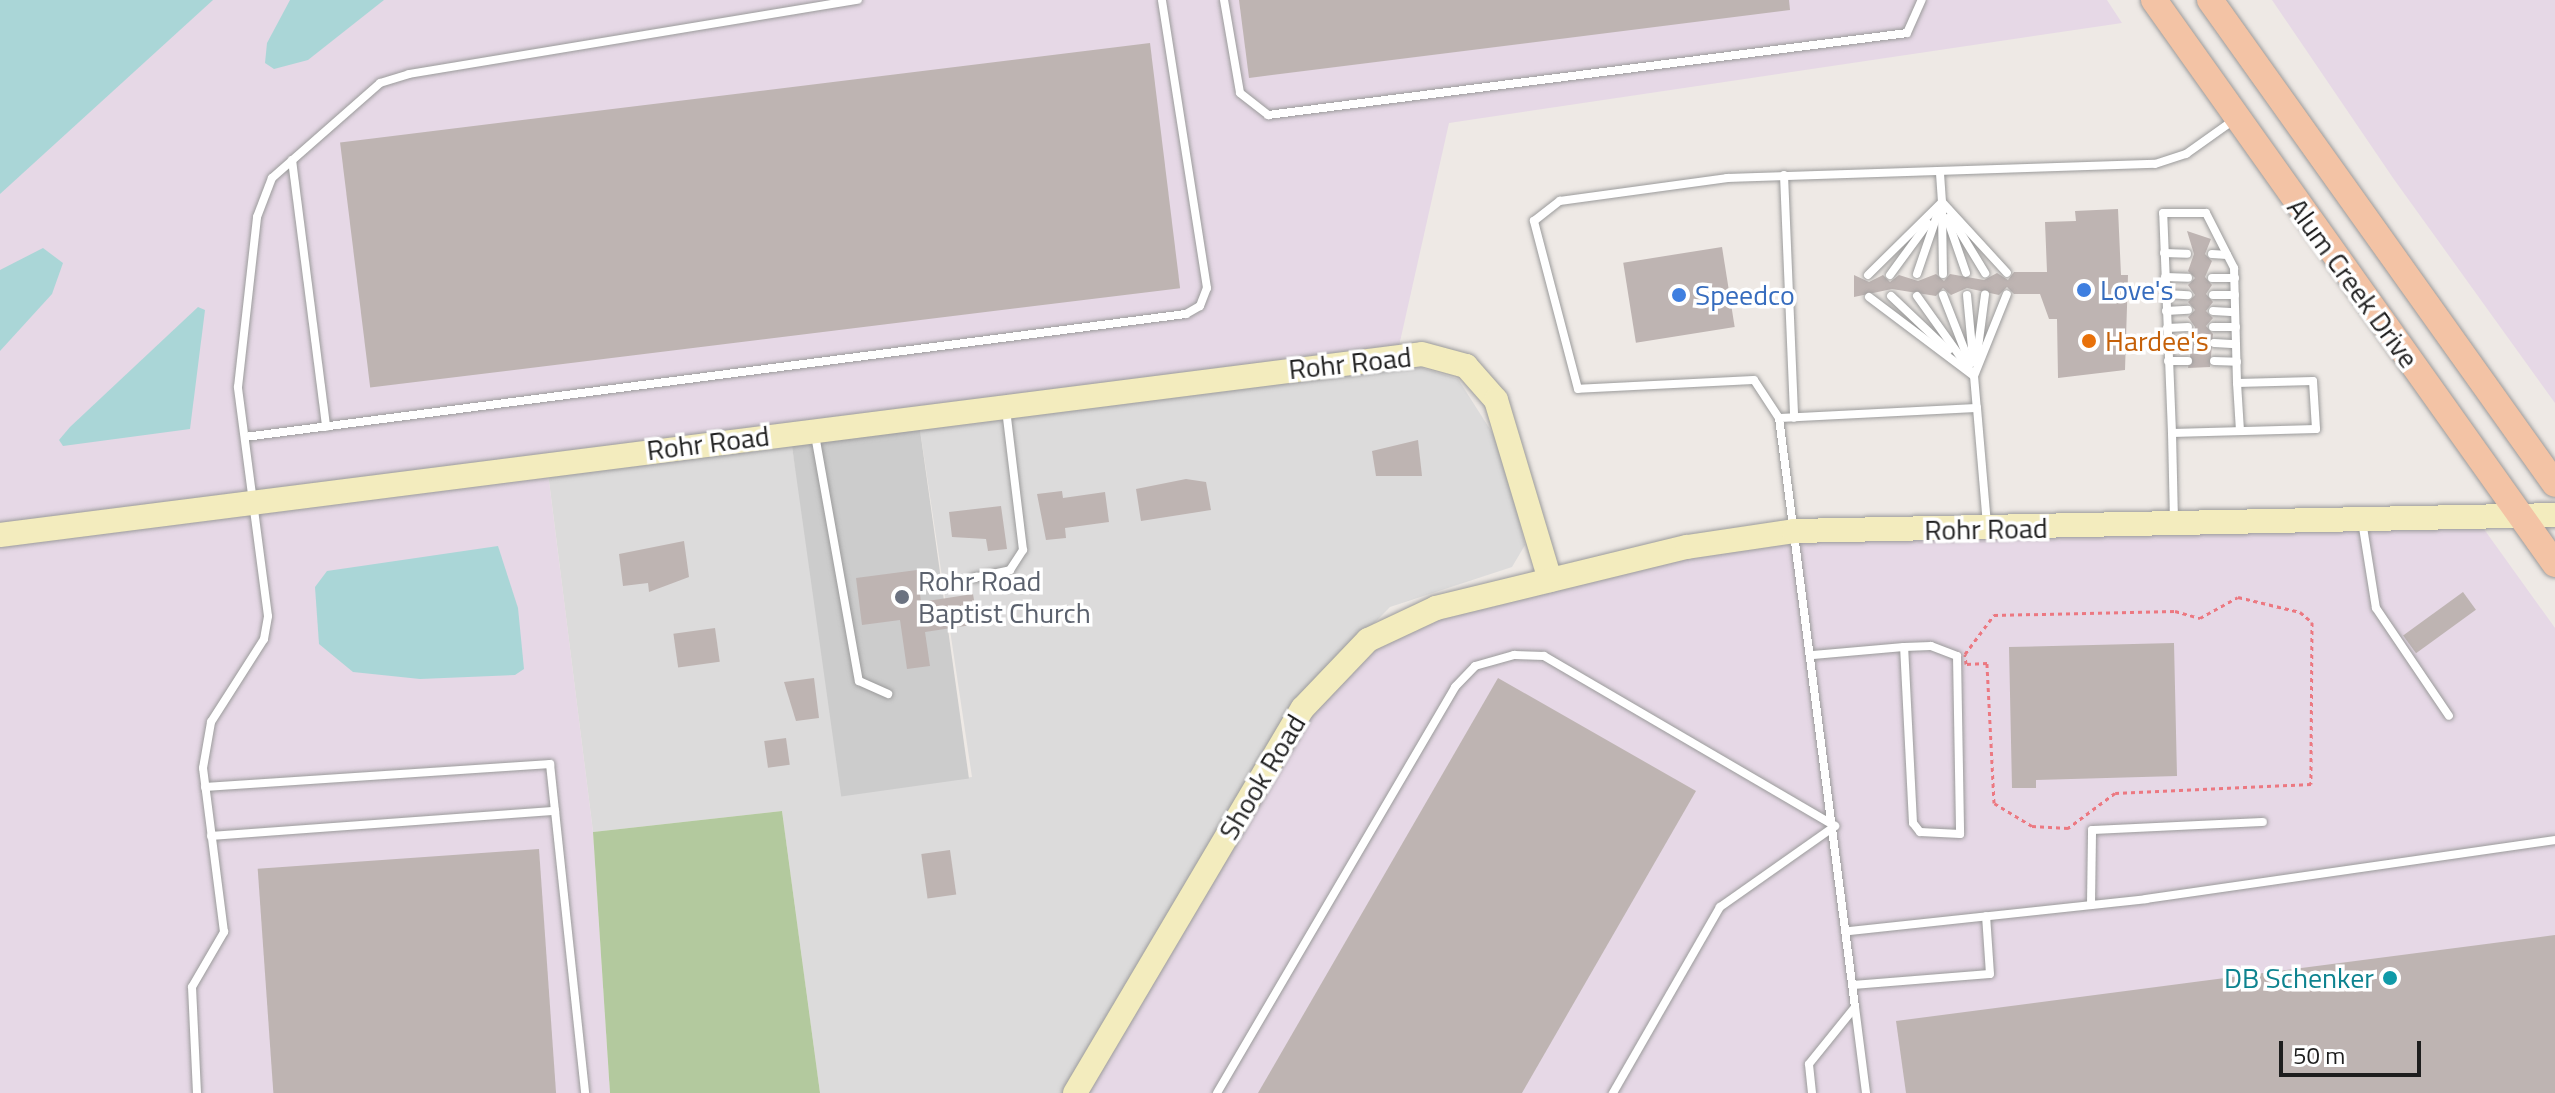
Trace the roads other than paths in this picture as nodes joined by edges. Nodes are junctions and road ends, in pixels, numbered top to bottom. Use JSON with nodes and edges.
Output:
{"nodes":[{"id":1,"x":858,"y":0,"type":"edge"},
{"id":2,"x":1162,"y":0,"type":"edge"},
{"id":3,"x":1224,"y":0,"type":"edge"},
{"id":4,"x":1922,"y":0,"type":"edge"},
{"id":5,"x":2154,"y":0,"type":"edge"},
{"id":6,"x":2210,"y":0,"type":"edge"},
{"id":7,"x":2235,"y":119,"type":"junction"},
{"id":8,"x":292,"y":160,"type":"junction"},
{"id":9,"x":1940,"y":171,"type":"junction"},
{"id":10,"x":1784,"y":175,"type":"junction"},
{"id":11,"x":1942,"y":202,"type":"junction"},
{"id":12,"x":2164,"y":253,"type":"junction"},
{"id":13,"x":2187,"y":254,"type":"dead end"},
{"id":14,"x":2212,"y":254,"type":"dead end"},
{"id":15,"x":2227,"y":255,"type":"junction"},
{"id":16,"x":1966,"y":273,"type":"dead end"},
{"id":17,"x":1985,"y":273,"type":"dead end"},
{"id":18,"x":2007,"y":273,"type":"dead end"},
{"id":19,"x":1917,"y":274,"type":"dead end"},
{"id":20,"x":1943,"y":274,"type":"dead end"},
{"id":21,"x":1868,"y":275,"type":"dead end"},
{"id":22,"x":1890,"y":275,"type":"dead end"},
{"id":23,"x":2165,"y":277,"type":"junction"},
{"id":24,"x":2188,"y":278,"type":"dead end"},
{"id":25,"x":2212,"y":278,"type":"dead end"},
{"id":26,"x":2235,"y":278,"type":"junction"},
{"id":27,"x":2007,"y":294,"type":"dead end"},
{"id":28,"x":2166,"y":294,"type":"junction"},
{"id":29,"x":1943,"y":295,"type":"dead end"},
{"id":30,"x":1967,"y":295,"type":"dead end"},
{"id":31,"x":1985,"y":295,"type":"dead end"},
{"id":32,"x":2188,"y":295,"type":"dead end"},
{"id":33,"x":2213,"y":295,"type":"dead end"},
{"id":34,"x":2235,"y":295,"type":"junction"},
{"id":35,"x":1891,"y":296,"type":"dead end"},
{"id":36,"x":1917,"y":296,"type":"dead end"},
{"id":37,"x":1869,"y":297,"type":"dead end"},
{"id":38,"x":2188,"y":310,"type":"dead end"},
{"id":39,"x":2166,"y":311,"type":"junction"},
{"id":40,"x":2213,"y":311,"type":"dead end"},
{"id":41,"x":2235,"y":312,"type":"junction"},
{"id":42,"x":2188,"y":327,"type":"dead end"},
{"id":43,"x":2213,"y":327,"type":"dead end"},
{"id":44,"x":2236,"y":327,"type":"junction"},
{"id":45,"x":2167,"y":328,"type":"junction"},
{"id":46,"x":2167,"y":343,"type":"junction"},
{"id":47,"x":2214,"y":343,"type":"dead end"},
{"id":48,"x":2188,"y":344,"type":"dead end"},
{"id":49,"x":2236,"y":344,"type":"junction"},
{"id":50,"x":2168,"y":361,"type":"junction"},
{"id":51,"x":2188,"y":361,"type":"dead end"},
{"id":52,"x":2214,"y":361,"type":"dead end"},
{"id":53,"x":2237,"y":362,"type":"junction"},
{"id":54,"x":1974,"y":376,"type":"junction"},
{"id":55,"x":2237,"y":383,"type":"junction"},
{"id":56,"x":1005,"y":404,"type":"junction"},
{"id":57,"x":1977,"y":408,"type":"junction"},
{"id":58,"x":1779,"y":418,"type":"junction"},
{"id":59,"x":1794,"y":418,"type":"junction"},
{"id":60,"x":326,"y":427,"type":"junction"},
{"id":61,"x":814,"y":430,"type":"junction"},
{"id":62,"x":2240,"y":431,"type":"junction"},
{"id":63,"x":2172,"y":433,"type":"junction"},
{"id":64,"x":245,"y":437,"type":"junction"},
{"id":65,"x":2555,"y":484,"type":"edge"},
{"id":66,"x":255,"y":502,"type":"junction"},
{"id":67,"x":2555,"y":515,"type":"edge"},
{"id":68,"x":2521,"y":517,"type":"junction"},
{"id":69,"x":2362,"y":520,"type":"junction"},
{"id":70,"x":2174,"y":525,"type":"junction"},
{"id":71,"x":1987,"y":529,"type":"junction"},
{"id":72,"x":1794,"y":531,"type":"junction"},
{"id":73,"x":0,"y":535,"type":"edge"},
{"id":74,"x":2555,"y":564,"type":"edge"},
{"id":75,"x":973,"y":578,"type":"dead end"},
{"id":76,"x":1550,"y":580,"type":"junction"},
{"id":77,"x":1904,"y":647,"type":"junction"},
{"id":78,"x":1813,"y":655,"type":"junction"},
{"id":79,"x":888,"y":694,"type":"dead end"},
{"id":80,"x":2449,"y":716,"type":"dead end"},
{"id":81,"x":205,"y":787,"type":"junction"},
{"id":82,"x":555,"y":811,"type":"junction"},
{"id":83,"x":2263,"y":822,"type":"dead end"},
{"id":84,"x":1835,"y":826,"type":"junction"},
{"id":85,"x":211,"y":836,"type":"junction"},
{"id":86,"x":2555,"y":840,"type":"edge"},
{"id":87,"x":2091,"y":905,"type":"junction"},
{"id":88,"x":1986,"y":916,"type":"junction"},
{"id":89,"x":1849,"y":931,"type":"junction"},
{"id":90,"x":1853,"y":985,"type":"junction"},
{"id":91,"x":1855,"y":1007,"type":"junction"},
{"id":92,"x":197,"y":1093,"type":"edge"},
{"id":93,"x":585,"y":1093,"type":"edge"},
{"id":94,"x":1075,"y":1093,"type":"edge"},
{"id":95,"x":1217,"y":1093,"type":"edge"},
{"id":96,"x":1613,"y":1093,"type":"edge"},
{"id":97,"x":1812,"y":1093,"type":"edge"},
{"id":98,"x":1866,"y":1093,"type":"edge"}],
"edges":[{"from":1,"to":8,"type":"lane"},
{"from":2,"to":60,"type":"lane"},
{"from":3,"to":4,"type":"lane"},
{"from":5,"to":7,"type":"main road","name":"Alum Creek Drive"},
{"from":6,"to":65,"type":"main road","name":"Alum Creek Drive"},
{"from":7,"to":9,"type":"lane"},
{"from":7,"to":68,"type":"main road","name":"Alum Creek Drive"},
{"from":8,"to":60,"type":"lane"},
{"from":8,"to":64,"type":"lane"},
{"from":9,"to":10,"type":"lane"},
{"from":9,"to":11,"type":"lane"},
{"from":10,"to":58,"type":"lane"},
{"from":10,"to":59,"type":"lane"},
{"from":11,"to":16,"type":"lane"},
{"from":11,"to":17,"type":"lane"},
{"from":11,"to":18,"type":"lane"},
{"from":11,"to":19,"type":"lane"},
{"from":11,"to":20,"type":"lane"},
{"from":11,"to":21,"type":"lane"},
{"from":11,"to":22,"type":"lane"},
{"from":12,"to":13,"type":"lane"},
{"from":12,"to":15,"type":"lane"},
{"from":12,"to":23,"type":"lane"},
{"from":14,"to":15,"type":"lane"},
{"from":15,"to":26,"type":"lane"},
{"from":23,"to":24,"type":"lane"},
{"from":23,"to":28,"type":"lane"},
{"from":25,"to":26,"type":"lane"},
{"from":26,"to":34,"type":"lane"},
{"from":27,"to":54,"type":"lane"},
{"from":28,"to":32,"type":"lane"},
{"from":28,"to":39,"type":"lane"},
{"from":29,"to":54,"type":"lane"},
{"from":30,"to":54,"type":"lane"},
{"from":31,"to":54,"type":"lane"},
{"from":33,"to":34,"type":"lane"},
{"from":34,"to":41,"type":"lane"},
{"from":35,"to":54,"type":"lane"},
{"from":36,"to":54,"type":"lane"},
{"from":37,"to":54,"type":"lane"},
{"from":38,"to":39,"type":"lane"},
{"from":39,"to":45,"type":"lane"},
{"from":40,"to":41,"type":"lane"},
{"from":41,"to":44,"type":"lane"},
{"from":42,"to":45,"type":"lane"},
{"from":43,"to":44,"type":"lane"},
{"from":44,"to":49,"type":"lane"},
{"from":45,"to":46,"type":"lane"},
{"from":46,"to":48,"type":"lane"},
{"from":46,"to":50,"type":"lane"},
{"from":47,"to":49,"type":"lane"},
{"from":49,"to":53,"type":"lane"},
{"from":50,"to":51,"type":"lane"},
{"from":50,"to":63,"type":"lane"},
{"from":52,"to":53,"type":"lane"},
{"from":53,"to":55,"type":"lane"},
{"from":54,"to":57,"type":"lane"},
{"from":55,"to":62,"type":"lane"},
{"from":55,"to":62,"type":"lane"},
{"from":56,"to":61,"type":"street","name":"Rohr Road"},
{"from":56,"to":75,"type":"lane"},
{"from":56,"to":76,"type":"street","name":"Rohr Road"},
{"from":57,"to":59,"type":"lane"},
{"from":57,"to":71,"type":"lane"},
{"from":58,"to":59,"type":"lane"},
{"from":58,"to":72,"type":"lane"},
{"from":60,"to":64,"type":"lane"},
{"from":61,"to":66,"type":"street","name":"Rohr Road"},
{"from":61,"to":79,"type":"lane"},
{"from":62,"to":63,"type":"lane"},
{"from":63,"to":70,"type":"lane"},
{"from":64,"to":66,"type":"lane"},
{"from":66,"to":73,"type":"street","name":"Rohr Road"},
{"from":66,"to":81,"type":"lane"},
{"from":67,"to":68,"type":"street","name":"Rohr Road"},
{"from":68,"to":69,"type":"street","name":"Rohr Road"},
{"from":68,"to":74,"type":"main road","name":"Alum Creek Drive"},
{"from":69,"to":70,"type":"street","name":"Rohr Road"},
{"from":69,"to":80,"type":"lane"},
{"from":70,"to":71,"type":"street","name":"Rohr Road"},
{"from":71,"to":72,"type":"street","name":"Rohr Road"},
{"from":72,"to":76,"type":"street","name":"Rohr Road"},
{"from":72,"to":78,"type":"lane"},
{"from":76,"to":94,"type":"street","name":"Shook Road"},
{"from":77,"to":77,"type":"lane"},
{"from":77,"to":78,"type":"lane"},
{"from":78,"to":84,"type":"lane"},
{"from":81,"to":82,"type":"lane"},
{"from":81,"to":85,"type":"lane"},
{"from":82,"to":85,"type":"lane"},
{"from":82,"to":93,"type":"lane"},
{"from":83,"to":87,"type":"lane"},
{"from":84,"to":89,"type":"lane"},
{"from":84,"to":95,"type":"lane"},
{"from":84,"to":96,"type":"lane"},
{"from":85,"to":92,"type":"lane"},
{"from":86,"to":87,"type":"lane"},
{"from":87,"to":88,"type":"lane"},
{"from":88,"to":89,"type":"lane"},
{"from":88,"to":90,"type":"lane"},
{"from":89,"to":90,"type":"lane"},
{"from":90,"to":91,"type":"lane"},
{"from":91,"to":97,"type":"lane"},
{"from":91,"to":98,"type":"lane"}]}
